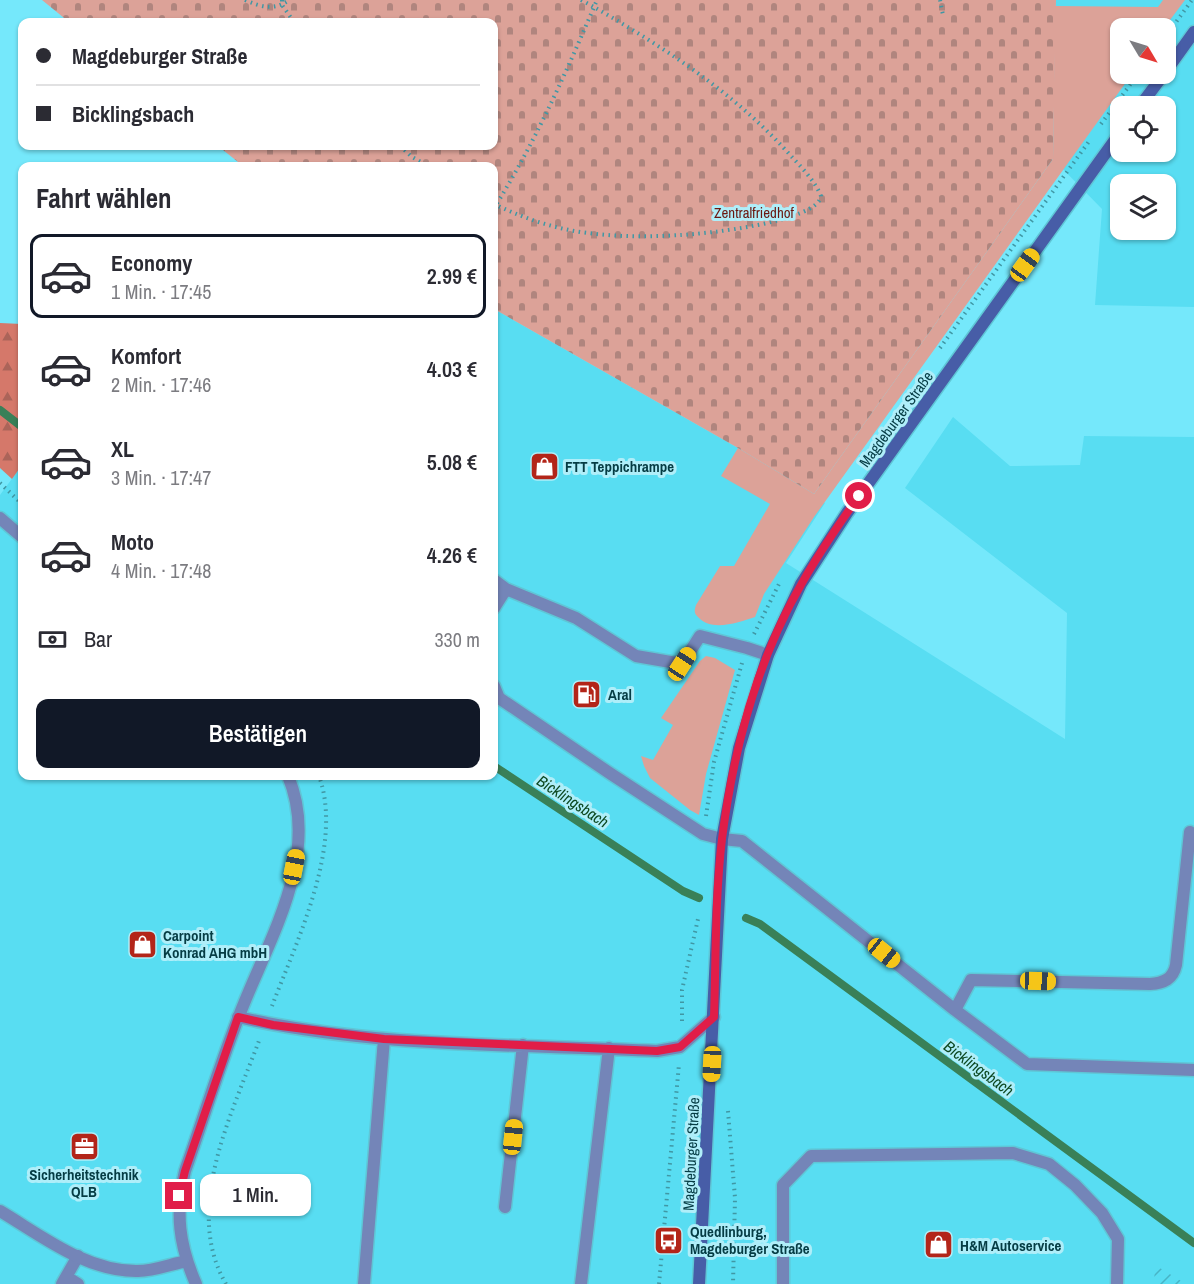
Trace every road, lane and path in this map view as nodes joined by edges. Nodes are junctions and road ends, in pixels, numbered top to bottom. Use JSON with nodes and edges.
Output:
{"nodes":[{"id":1,"x":245,"y":0,"type":"edge"},
{"id":2,"x":288,"y":0,"type":"edge"},
{"id":3,"x":581,"y":0,"type":"edge"},
{"id":4,"x":597,"y":0,"type":"edge"},
{"id":5,"x":940,"y":0,"type":"edge"},
{"id":6,"x":1192,"y":0,"type":"edge"},
{"id":7,"x":282,"y":2,"type":"edge"},
{"id":8,"x":594,"y":7,"type":"junction"},
{"id":9,"x":943,"y":15,"type":"dead end"},
{"id":10,"x":292,"y":18,"type":"edge"},
{"id":11,"x":1176,"y":22,"type":"edge"},
{"id":12,"x":1194,"y":32,"type":"edge"},
{"id":13,"x":1176,"y":57,"type":"edge"},
{"id":14,"x":1131,"y":84,"type":"edge"},
{"id":15,"x":1098,"y":129,"type":"dead end"},
{"id":16,"x":1091,"y":138,"type":"dead end"},
{"id":17,"x":1110,"y":147,"type":"edge"},
{"id":18,"x":404,"y":150,"type":"edge"},
{"id":19,"x":421,"y":162,"type":"edge"},
{"id":20,"x":498,"y":199,"type":"edge"},
{"id":21,"x":498,"y":205,"type":"edge"},
{"id":22,"x":939,"y":350,"type":"dead end"},
{"id":23,"x":0,"y":483,"type":"edge"},
{"id":24,"x":18,"y":500,"type":"edge"},
{"id":25,"x":0,"y":518,"type":"edge"},
{"id":26,"x":18,"y":534,"type":"edge"},
{"id":27,"x":783,"y":576,"type":"dead end"},
{"id":28,"x":498,"y":583,"type":"edge"},
{"id":29,"x":506,"y":589,"type":"junction"},
{"id":30,"x":498,"y":602,"type":"edge"},
{"id":31,"x":747,"y":648,"type":"junction"},
{"id":32,"x":768,"y":655,"type":"junction"},
{"id":33,"x":498,"y":696,"type":"edge"},
{"id":34,"x":289,"y":780,"type":"edge"},
{"id":35,"x":1190,"y":832,"type":"dead end"},
{"id":36,"x":703,"y":834,"type":"junction"},
{"id":37,"x":722,"y":839,"type":"junction"},
{"id":38,"x":698,"y":914,"type":"dead end"},
{"id":39,"x":955,"y":1010,"type":"junction"},
{"id":40,"x":238,"y":1017,"type":"junction"},
{"id":41,"x":714,"y":1017,"type":"junction"},
{"id":42,"x":384,"y":1039,"type":"junction"},
{"id":43,"x":524,"y":1045,"type":"junction"},
{"id":44,"x":680,"y":1047,"type":"junction"},
{"id":45,"x":609,"y":1048,"type":"junction"},
{"id":46,"x":1194,"y":1070,"type":"edge"},
{"id":47,"x":728,"y":1105,"type":"dead end"},
{"id":48,"x":505,"y":1207,"type":"dead end"},
{"id":49,"x":0,"y":1211,"type":"edge"},
{"id":50,"x":78,"y":1257,"type":"junction"},
{"id":51,"x":187,"y":1261,"type":"junction"},
{"id":52,"x":69,"y":1282,"type":"edge"},
{"id":53,"x":196,"y":1284,"type":"edge"},
{"id":54,"x":364,"y":1284,"type":"edge"},
{"id":55,"x":581,"y":1284,"type":"edge"},
{"id":56,"x":659,"y":1284,"type":"edge"},
{"id":57,"x":699,"y":1284,"type":"edge"},
{"id":58,"x":733,"y":1284,"type":"edge"},
{"id":59,"x":783,"y":1284,"type":"edge"},
{"id":60,"x":1117,"y":1284,"type":"edge"}],
"edges":[{"from":1,"to":7,"type":"path"},
{"from":2,"to":7,"type":"path"},
{"from":3,"to":8,"type":"path"},
{"from":4,"to":8,"type":"path"},
{"from":5,"to":9,"type":"path"},
{"from":6,"to":11,"type":"path"},
{"from":7,"to":10,"type":"path"},
{"from":8,"to":20,"type":"path"},
{"from":8,"to":21,"type":"path"},
{"from":12,"to":13,"type":"main road"},
{"from":14,"to":15,"type":"path"},
{"from":16,"to":22,"type":"path"},
{"from":17,"to":32,"type":"main road","name":"Magdeburger Straße"},
{"from":18,"to":19,"type":"path"},
{"from":23,"to":24,"type":"path"},
{"from":25,"to":26,"type":"street"},
{"from":27,"to":31,"type":"path"},
{"from":28,"to":29,"type":"street"},
{"from":29,"to":30,"type":"street"},
{"from":29,"to":31,"type":"street"},
{"from":31,"to":32,"type":"street"},
{"from":31,"to":36,"type":"path"},
{"from":32,"to":37,"type":"main road","name":"Magdeburger Straße"},
{"from":33,"to":36,"type":"street"},
{"from":34,"to":40,"type":"street"},
{"from":35,"to":39,"type":"street"},
{"from":36,"to":37,"type":"street"},
{"from":37,"to":39,"type":"street"},
{"from":37,"to":41,"type":"main road","name":"Magdeburger Straße"},
{"from":38,"to":44,"type":"path"},
{"from":39,"to":46,"type":"street"},
{"from":40,"to":42,"type":"street"},
{"from":40,"to":51,"type":"street"},
{"from":41,"to":44,"type":"street"},
{"from":41,"to":57,"type":"main road","name":"Magdeburger Straße"},
{"from":42,"to":43,"type":"street"},
{"from":42,"to":54,"type":"street"},
{"from":43,"to":45,"type":"street"},
{"from":43,"to":48,"type":"street"},
{"from":44,"to":45,"type":"street"},
{"from":44,"to":56,"type":"path"},
{"from":45,"to":55,"type":"street"},
{"from":47,"to":58,"type":"path"},
{"from":49,"to":50,"type":"street"},
{"from":50,"to":51,"type":"street"},
{"from":50,"to":52,"type":"street"},
{"from":51,"to":53,"type":"street"},
{"from":59,"to":60,"type":"street"}]}
